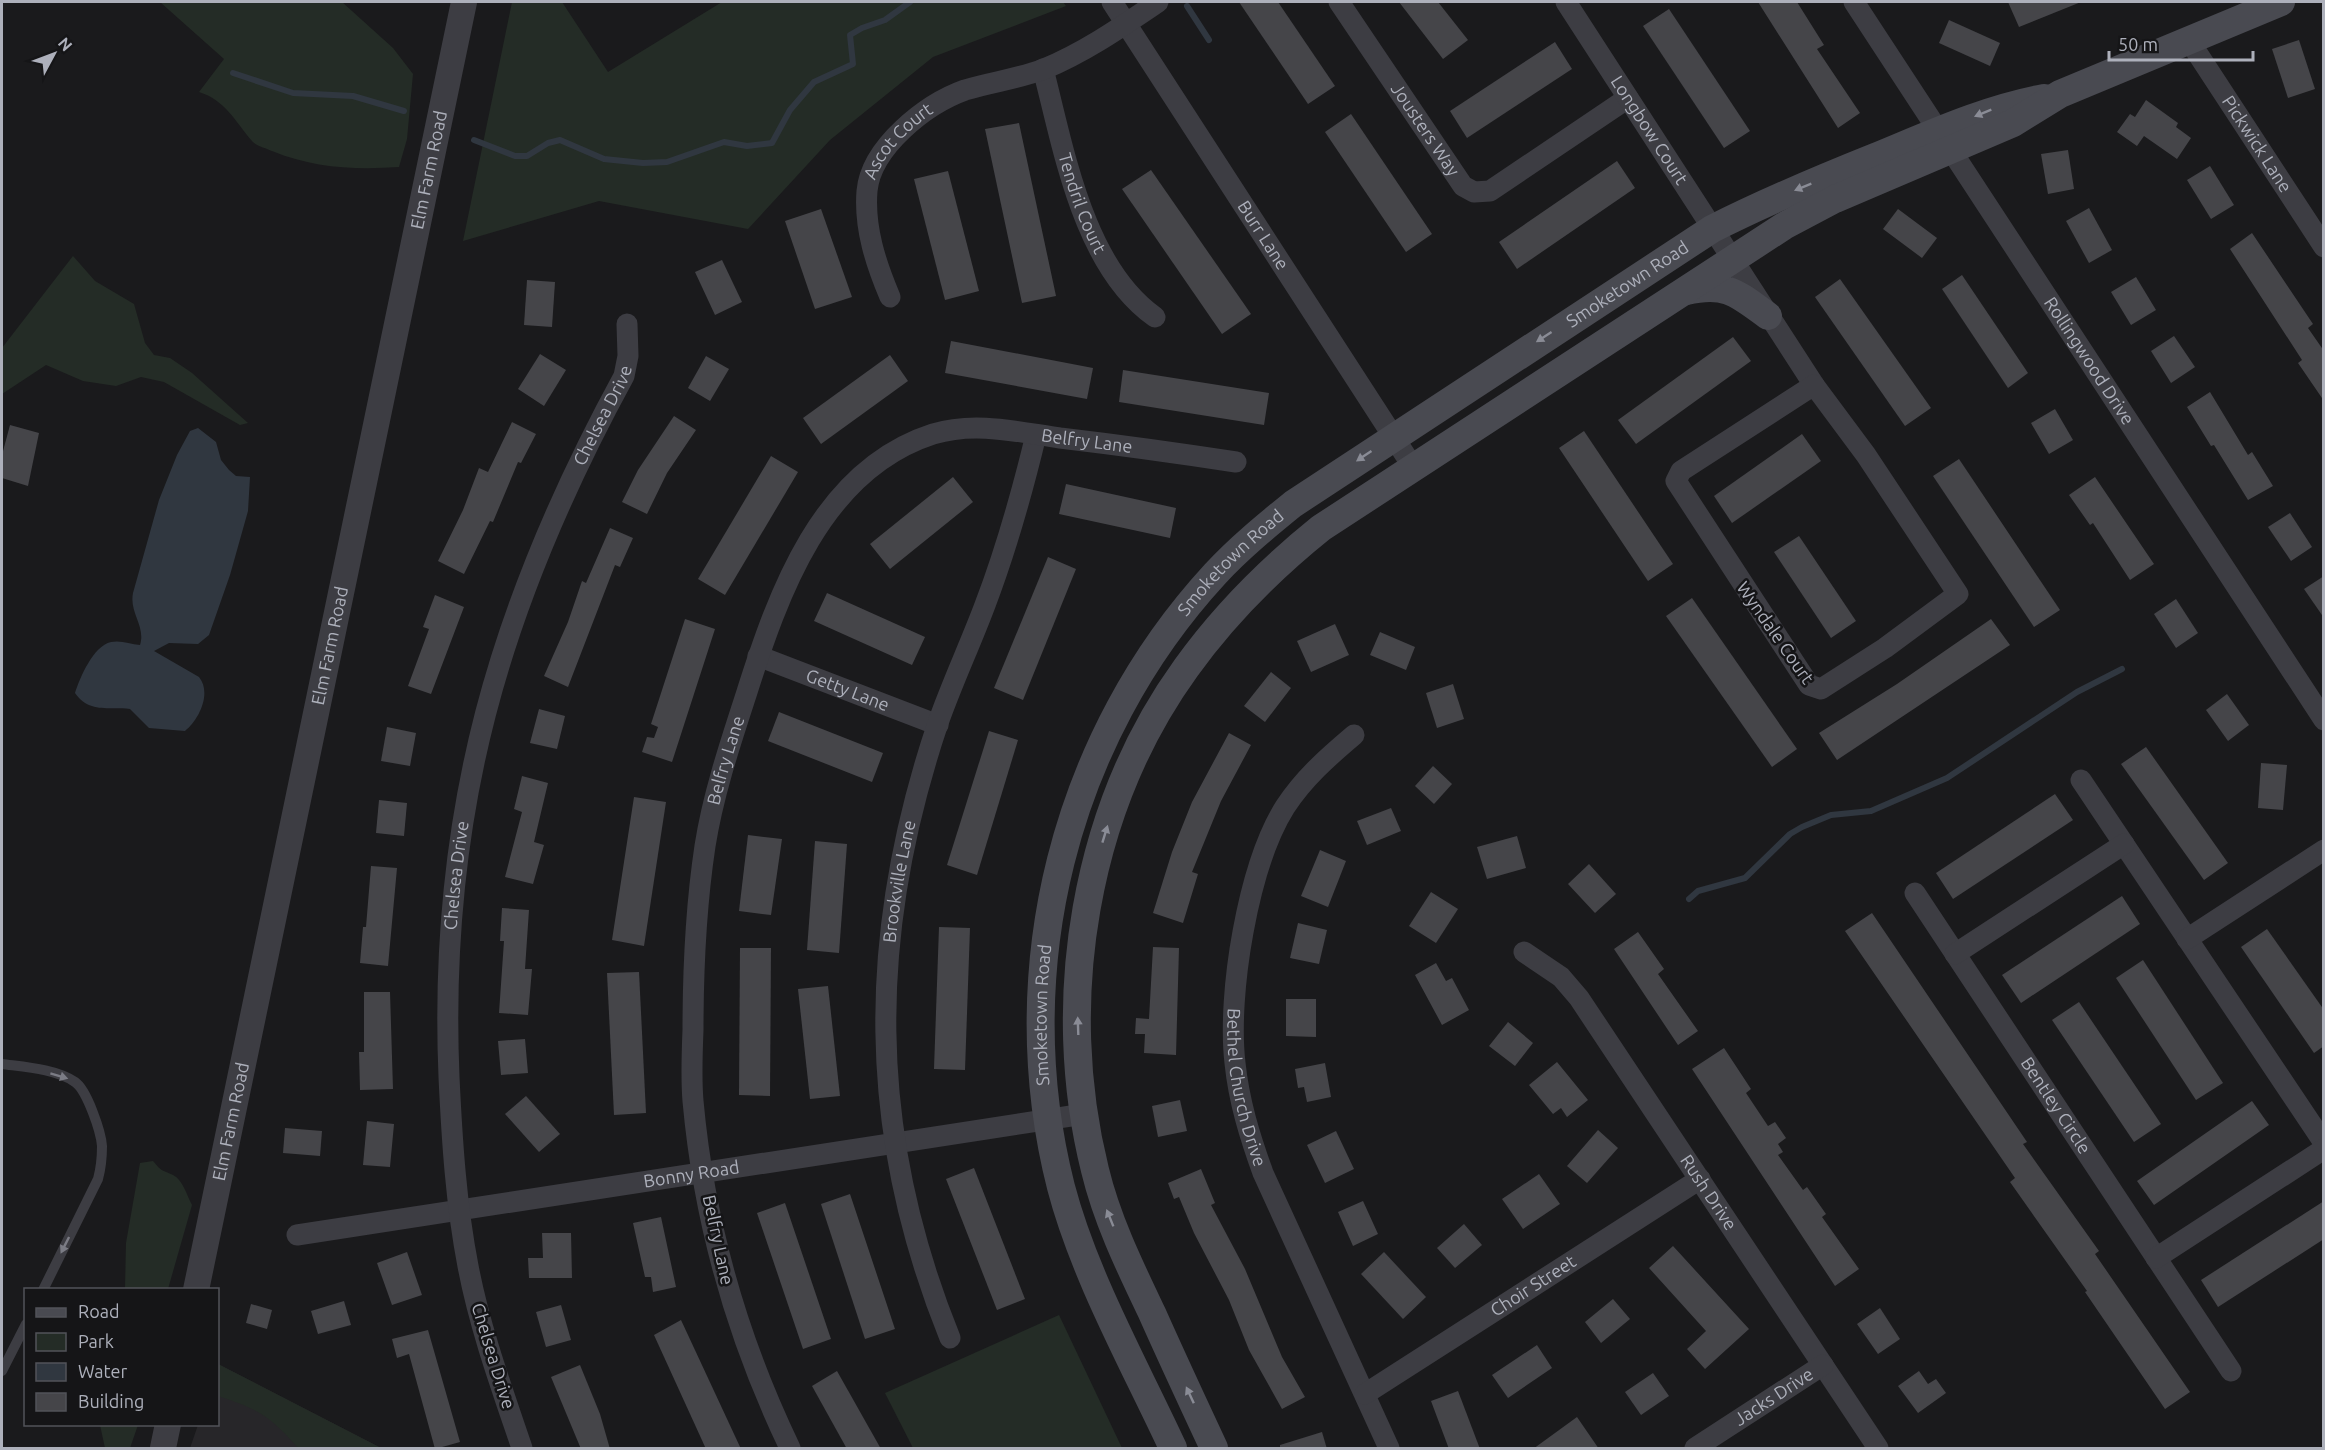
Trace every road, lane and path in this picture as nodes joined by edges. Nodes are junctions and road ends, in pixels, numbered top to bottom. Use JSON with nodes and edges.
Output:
{"nodes":[{"id":1,"x":464,"y":2,"type":"edge"},
{"id":2,"x":1112,"y":2,"type":"edge"},
{"id":3,"x":1158,"y":2,"type":"edge"},
{"id":4,"x":1339,"y":2,"type":"edge"},
{"id":5,"x":1566,"y":2,"type":"edge"},
{"id":6,"x":1854,"y":2,"type":"edge"},
{"id":7,"x":2281,"y":2,"type":"edge"},
{"id":8,"x":1126,"y":23,"type":"junction"},
{"id":9,"x":2190,"y":42,"type":"junction"},
{"id":10,"x":1043,"y":69,"type":"junction"},
{"id":11,"x":1628,"y":98,"type":"junction"},
{"id":12,"x":1944,"y":140,"type":"junction"},
{"id":13,"x":1712,"y":229,"type":"junction"},
{"id":14,"x":2324,"y":247,"type":"edge"},
{"id":15,"x":1732,"y":260,"type":"junction"},
{"id":16,"x":1681,"y":292,"type":"junction"},
{"id":17,"x":890,"y":297,"type":"dead end"},
{"id":18,"x":1768,"y":316,"type":"junction"},
{"id":19,"x":1155,"y":317,"type":"dead end"},
{"id":20,"x":627,"y":324,"type":"dead end"},
{"id":21,"x":1814,"y":385,"type":"junction"},
{"id":22,"x":1036,"y":435,"type":"junction"},
{"id":23,"x":1393,"y":436,"type":"junction"},
{"id":24,"x":1236,"y":462,"type":"dead end"},
{"id":25,"x":1413,"y":467,"type":"junction"},
{"id":26,"x":758,"y":656,"type":"junction"},
{"id":27,"x":2324,"y":720,"type":"edge"},
{"id":28,"x":938,"y":725,"type":"junction"},
{"id":29,"x":1354,"y":735,"type":"dead end"},
{"id":30,"x":2080,"y":780,"type":"dead end"},
{"id":31,"x":2124,"y":844,"type":"junction"},
{"id":32,"x":2324,"y":850,"type":"edge"},
{"id":33,"x":1915,"y":893,"type":"dead end"},
{"id":34,"x":2187,"y":939,"type":"junction"},
{"id":35,"x":1524,"y":952,"type":"dead end"},
{"id":36,"x":1955,"y":954,"type":"junction"},
{"id":37,"x":2,"y":1064,"type":"edge"},
{"id":38,"x":1084,"y":1114,"type":"junction"},
{"id":39,"x":1048,"y":1119,"type":"junction"},
{"id":40,"x":894,"y":1142,"type":"junction"},
{"id":41,"x":2324,"y":1143,"type":"edge"},
{"id":42,"x":2324,"y":1149,"type":"edge"},
{"id":43,"x":704,"y":1170,"type":"junction"},
{"id":44,"x":1700,"y":1179,"type":"junction"},
{"id":45,"x":459,"y":1208,"type":"junction"},
{"id":46,"x":297,"y":1235,"type":"dead end"},
{"id":47,"x":2156,"y":1258,"type":"junction"},
{"id":48,"x":44,"y":1288,"type":"edge"},
{"id":49,"x":196,"y":1288,"type":"edge"},
{"id":50,"x":24,"y":1328,"type":"edge"},
{"id":51,"x":950,"y":1338,"type":"dead end"},
{"id":52,"x":1823,"y":1365,"type":"junction"},
{"id":53,"x":2,"y":1371,"type":"edge"},
{"id":54,"x":2231,"y":1371,"type":"dead end"},
{"id":55,"x":1365,"y":1394,"type":"junction"},
{"id":56,"x":168,"y":1426,"type":"edge"},
{"id":57,"x":163,"y":1449,"type":"edge"},
{"id":58,"x":522,"y":1449,"type":"edge"},
{"id":59,"x":790,"y":1449,"type":"edge"},
{"id":60,"x":1173,"y":1449,"type":"edge"},
{"id":61,"x":1214,"y":1449,"type":"edge"},
{"id":62,"x":1389,"y":1449,"type":"edge"},
{"id":63,"x":1695,"y":1449,"type":"edge"},
{"id":64,"x":1878,"y":1449,"type":"edge"}],
"edges":[{"from":1,"to":49,"type":"street","name":"Elm Farm Road"},
{"from":2,"to":8,"type":"street","name":"Burr Lane"},
{"from":3,"to":8,"type":"street","name":"Ascot Court"},
{"from":4,"to":11,"type":"street","name":"Jousters Way"},
{"from":5,"to":11,"type":"street","name":"Longbow Court"},
{"from":6,"to":12,"type":"street","name":"Rollingwood Drive"},
{"from":7,"to":9,"type":"main road","name":"Smoketown Road"},
{"from":8,"to":10,"type":"street","name":"Ascot Court"},
{"from":8,"to":23,"type":"street","name":"Burr Lane"},
{"from":9,"to":12,"type":"main road","name":"Smoketown Road"},
{"from":9,"to":14,"type":"street","name":"Pickwick Lane"},
{"from":10,"to":17,"type":"street","name":"Ascot Court"},
{"from":10,"to":19,"type":"street","name":"Tendril Court"},
{"from":11,"to":13,"type":"street","name":"Longbow Court"},
{"from":12,"to":13,"type":"main road","name":"Smoketown Road","one_way":true},
{"from":12,"to":15,"type":"main road","name":"Smoketown Road"},
{"from":12,"to":27,"type":"street","name":"Rollingwood Drive"},
{"from":13,"to":15,"type":"street","name":"Longbow Court"},
{"from":13,"to":23,"type":"main road","name":"Smoketown Road","one_way":true},
{"from":15,"to":16,"type":"main road","name":"Smoketown Road"},
{"from":15,"to":18,"type":"street","name":"Wyndale Court"},
{"from":16,"to":18,"type":"main road"},
{"from":16,"to":25,"type":"main road","name":"Smoketown Road"},
{"from":18,"to":21,"type":"street","name":"Wyndale Court"},
{"from":20,"to":45,"type":"street","name":"Chelsea Drive"},
{"from":21,"to":21,"type":"street","name":"Wyndale Court"},
{"from":22,"to":24,"type":"street","name":"Belfry Lane"},
{"from":22,"to":26,"type":"street","name":"Belfry Lane"},
{"from":22,"to":28,"type":"street","name":"Brookville Lane"},
{"from":23,"to":25,"type":"street","name":"Burr Lane"},
{"from":23,"to":39,"type":"main road","name":"Smoketown Road","one_way":true},
{"from":38,"to":25,"type":"main road","name":"Smoketown Road","one_way":true},
{"from":26,"to":28,"type":"street","name":"Getty Lane"},
{"from":26,"to":43,"type":"street","name":"Belfry Lane"},
{"from":28,"to":40,"type":"street","name":"Brookville Lane"},
{"from":29,"to":55,"type":"street","name":"Bethel Church Drive"},
{"from":30,"to":31,"type":"street"},
{"from":31,"to":34,"type":"street"},
{"from":31,"to":36,"type":"street"},
{"from":32,"to":34,"type":"street"},
{"from":33,"to":36,"type":"street","name":"Bentley Circle"},
{"from":34,"to":41,"type":"street"},
{"from":35,"to":44,"type":"street","name":"Rush Drive"},
{"from":36,"to":47,"type":"street","name":"Bentley Circle"},
{"from":37,"to":48,"type":"lane","one_way":true},
{"from":38,"to":39,"type":"street","name":"Bonny Road"},
{"from":61,"to":38,"type":"main road","name":"Smoketown Road","one_way":true},
{"from":39,"to":40,"type":"street","name":"Bonny Road"},
{"from":39,"to":60,"type":"main road","name":"Smoketown Road"},
{"from":40,"to":43,"type":"street","name":"Bonny Road"},
{"from":40,"to":51,"type":"street","name":"Brookville Lane"},
{"from":42,"to":47,"type":"street"},
{"from":43,"to":45,"type":"street","name":"Bonny Road"},
{"from":43,"to":59,"type":"street","name":"Belfry Lane"},
{"from":44,"to":52,"type":"street","name":"Rush Drive"},
{"from":44,"to":55,"type":"street","name":"Choir Street"},
{"from":45,"to":46,"type":"street","name":"Bonny Road"},
{"from":45,"to":58,"type":"street","name":"Chelsea Drive"},
{"from":47,"to":54,"type":"street","name":"Bentley Circle"},
{"from":50,"to":53,"type":"lane"},
{"from":52,"to":63,"type":"street","name":"Jacks Drive"},
{"from":52,"to":64,"type":"street","name":"Rush Drive"},
{"from":55,"to":62,"type":"street","name":"Bethel Church Drive"},
{"from":56,"to":57,"type":"street"}]}
